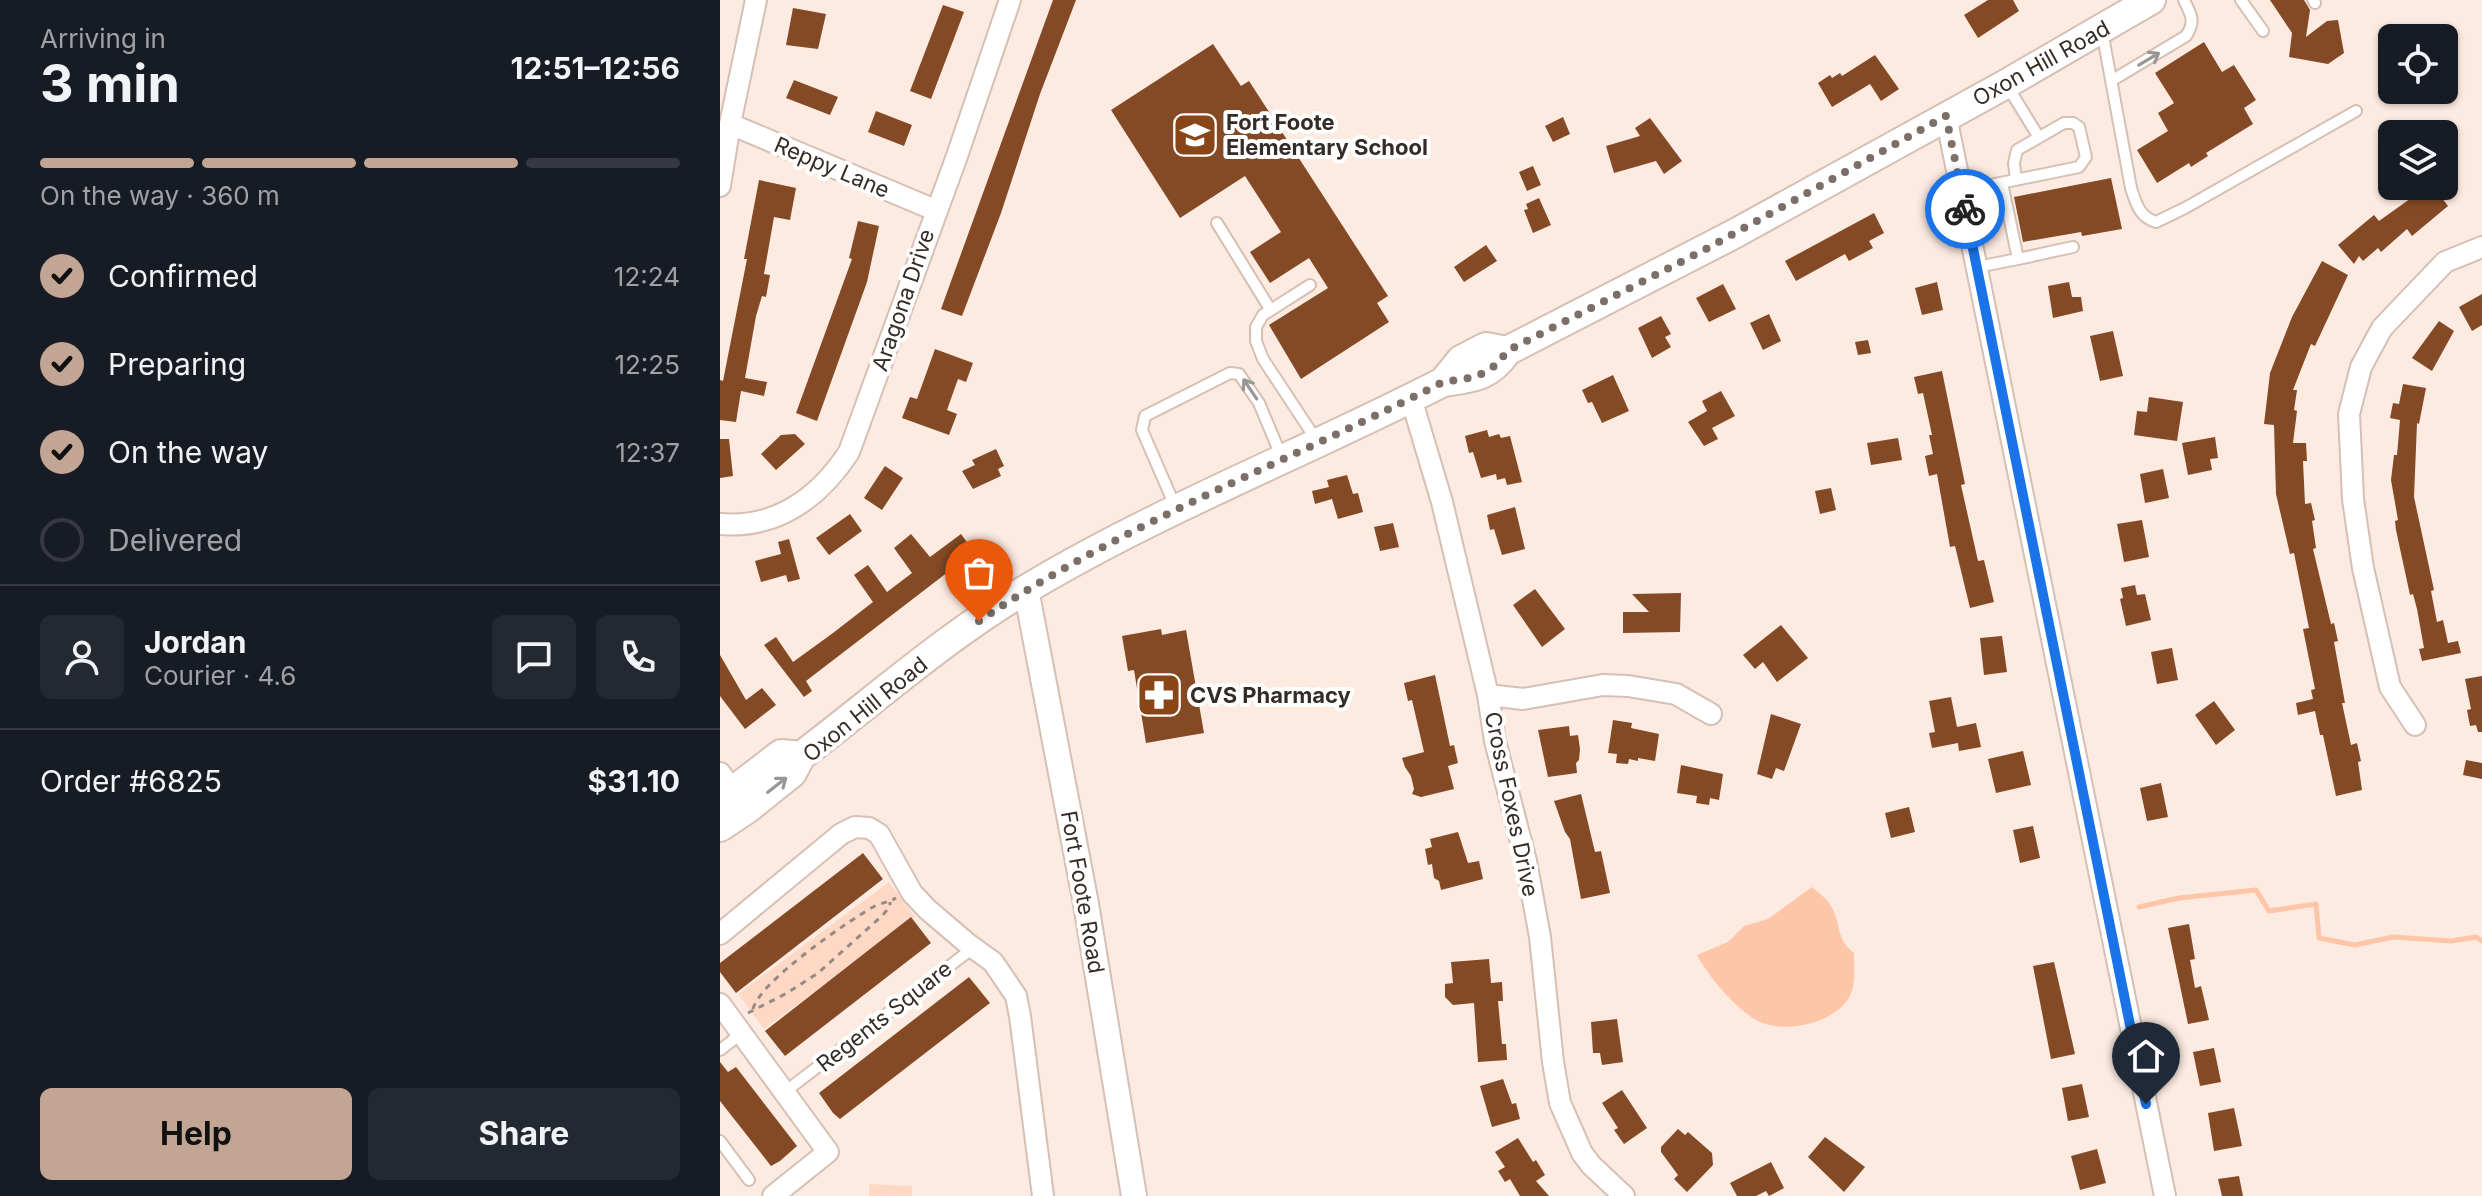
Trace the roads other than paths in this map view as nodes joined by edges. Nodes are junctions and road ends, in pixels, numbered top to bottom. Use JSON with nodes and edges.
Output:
{"nodes":[{"id":1,"x":756,"y":0,"type":"edge"},
{"id":2,"x":1010,"y":0,"type":"edge"},
{"id":3,"x":2151,"y":0,"type":"edge"},
{"id":4,"x":2184,"y":0,"type":"edge"},
{"id":5,"x":2241,"y":0,"type":"edge"},
{"id":6,"x":2102,"y":29,"type":"junction"},
{"id":7,"x":2263,"y":31,"type":"dead end"},
{"id":8,"x":2111,"y":81,"type":"junction"},
{"id":9,"x":2006,"y":84,"type":"junction"},
{"id":10,"x":2356,"y":111,"type":"dead end"},
{"id":11,"x":1946,"y":116,"type":"junction"},
{"id":12,"x":730,"y":124,"type":"junction"},
{"id":13,"x":2038,"y":136,"type":"junction"},
{"id":14,"x":2016,"y":180,"type":"junction"},
{"id":15,"x":2002,"y":183,"type":"junction"},
{"id":16,"x":720,"y":186,"type":"edge"},
{"id":17,"x":1961,"y":191,"type":"junction"},
{"id":18,"x":935,"y":210,"type":"junction"},
{"id":19,"x":1217,"y":223,"type":"dead end"},
{"id":20,"x":2073,"y":247,"type":"dead end"},
{"id":21,"x":2482,"y":247,"type":"edge"},
{"id":22,"x":2018,"y":259,"type":"junction"},
{"id":23,"x":1977,"y":267,"type":"junction"},
{"id":24,"x":1310,"y":285,"type":"dead end"},
{"id":25,"x":1270,"y":309,"type":"junction"},
{"id":26,"x":1411,"y":398,"type":"junction"},
{"id":27,"x":1318,"y":443,"type":"junction"},
{"id":28,"x":1283,"y":459,"type":"junction"},
{"id":29,"x":1176,"y":509,"type":"junction"},
{"id":30,"x":720,"y":524,"type":"edge"},
{"id":31,"x":1026,"y":589,"type":"junction"},
{"id":32,"x":1488,"y":695,"type":"junction"},
{"id":33,"x":1711,"y":714,"type":"dead end"},
{"id":34,"x":2415,"y":725,"type":"dead end"},
{"id":35,"x":730,"y":794,"type":"edge"},
{"id":36,"x":720,"y":827,"type":"edge"},
{"id":37,"x":720,"y":934,"type":"edge"},
{"id":38,"x":973,"y":948,"type":"junction"},
{"id":39,"x":720,"y":1004,"type":"edge"},
{"id":40,"x":742,"y":1033,"type":"junction"},
{"id":41,"x":720,"y":1050,"type":"edge"},
{"id":42,"x":786,"y":1091,"type":"junction"},
{"id":43,"x":720,"y":1141,"type":"edge"},
{"id":44,"x":749,"y":1180,"type":"dead end"},
{"id":45,"x":773,"y":1196,"type":"edge"},
{"id":46,"x":1043,"y":1196,"type":"edge"},
{"id":47,"x":1134,"y":1196,"type":"edge"},
{"id":48,"x":1624,"y":1196,"type":"edge"},
{"id":49,"x":2165,"y":1196,"type":"edge"}],
"edges":[{"from":1,"to":12,"type":"street"},
{"from":2,"to":18,"type":"street","name":"Aragona Drive"},
{"from":3,"to":6,"type":"main road","name":"Oxon Hill Road"},
{"from":8,"to":4,"type":"lane","one_way":true},
{"from":5,"to":7,"type":"lane"},
{"from":6,"to":8,"type":"lane"},
{"from":6,"to":9,"type":"main road","name":"Oxon Hill Road"},
{"from":8,"to":10,"type":"lane"},
{"from":9,"to":11,"type":"main road","name":"Oxon Hill Road"},
{"from":9,"to":13,"type":"lane"},
{"from":11,"to":17,"type":"street"},
{"from":11,"to":26,"type":"main road","name":"Oxon Hill Road"},
{"from":12,"to":16,"type":"street"},
{"from":12,"to":18,"type":"street","name":"Reppy Lane"},
{"from":13,"to":14,"type":"lane"},
{"from":13,"to":14,"type":"lane"},
{"from":14,"to":15,"type":"lane"},
{"from":15,"to":17,"type":"lane"},
{"from":15,"to":22,"type":"lane"},
{"from":17,"to":23,"type":"street"},
{"from":18,"to":30,"type":"street","name":"Aragona Drive"},
{"from":19,"to":25,"type":"lane"},
{"from":20,"to":22,"type":"lane"},
{"from":21,"to":34,"type":"street"},
{"from":22,"to":23,"type":"lane"},
{"from":23,"to":49,"type":"street"},
{"from":24,"to":25,"type":"lane"},
{"from":25,"to":27,"type":"lane"},
{"from":26,"to":27,"type":"main road","name":"Oxon Hill Road"},
{"from":26,"to":32,"type":"street","name":"Cross Foxes Drive"},
{"from":27,"to":28,"type":"main road","name":"Oxon Hill Road"},
{"from":28,"to":29,"type":"main road","name":"Oxon Hill Road"},
{"from":28,"to":29,"type":"lane","one_way":true},
{"from":29,"to":31,"type":"main road","name":"Oxon Hill Road"},
{"from":31,"to":35,"type":"main road","name":"Oxon Hill Road"},
{"from":31,"to":47,"type":"street","name":"Fort Foote Road"},
{"from":32,"to":33,"type":"street"},
{"from":32,"to":48,"type":"street","name":"Cross Foxes Drive"},
{"from":35,"to":36,"type":"main road"},
{"from":37,"to":38,"type":"street","name":"Regents Square"},
{"from":38,"to":42,"type":"lane","name":"Regents Square"},
{"from":38,"to":46,"type":"street"},
{"from":39,"to":40,"type":"street"},
{"from":40,"to":41,"type":"lane"},
{"from":40,"to":42,"type":"street"},
{"from":42,"to":45,"type":"street"},
{"from":43,"to":44,"type":"lane"}]}
